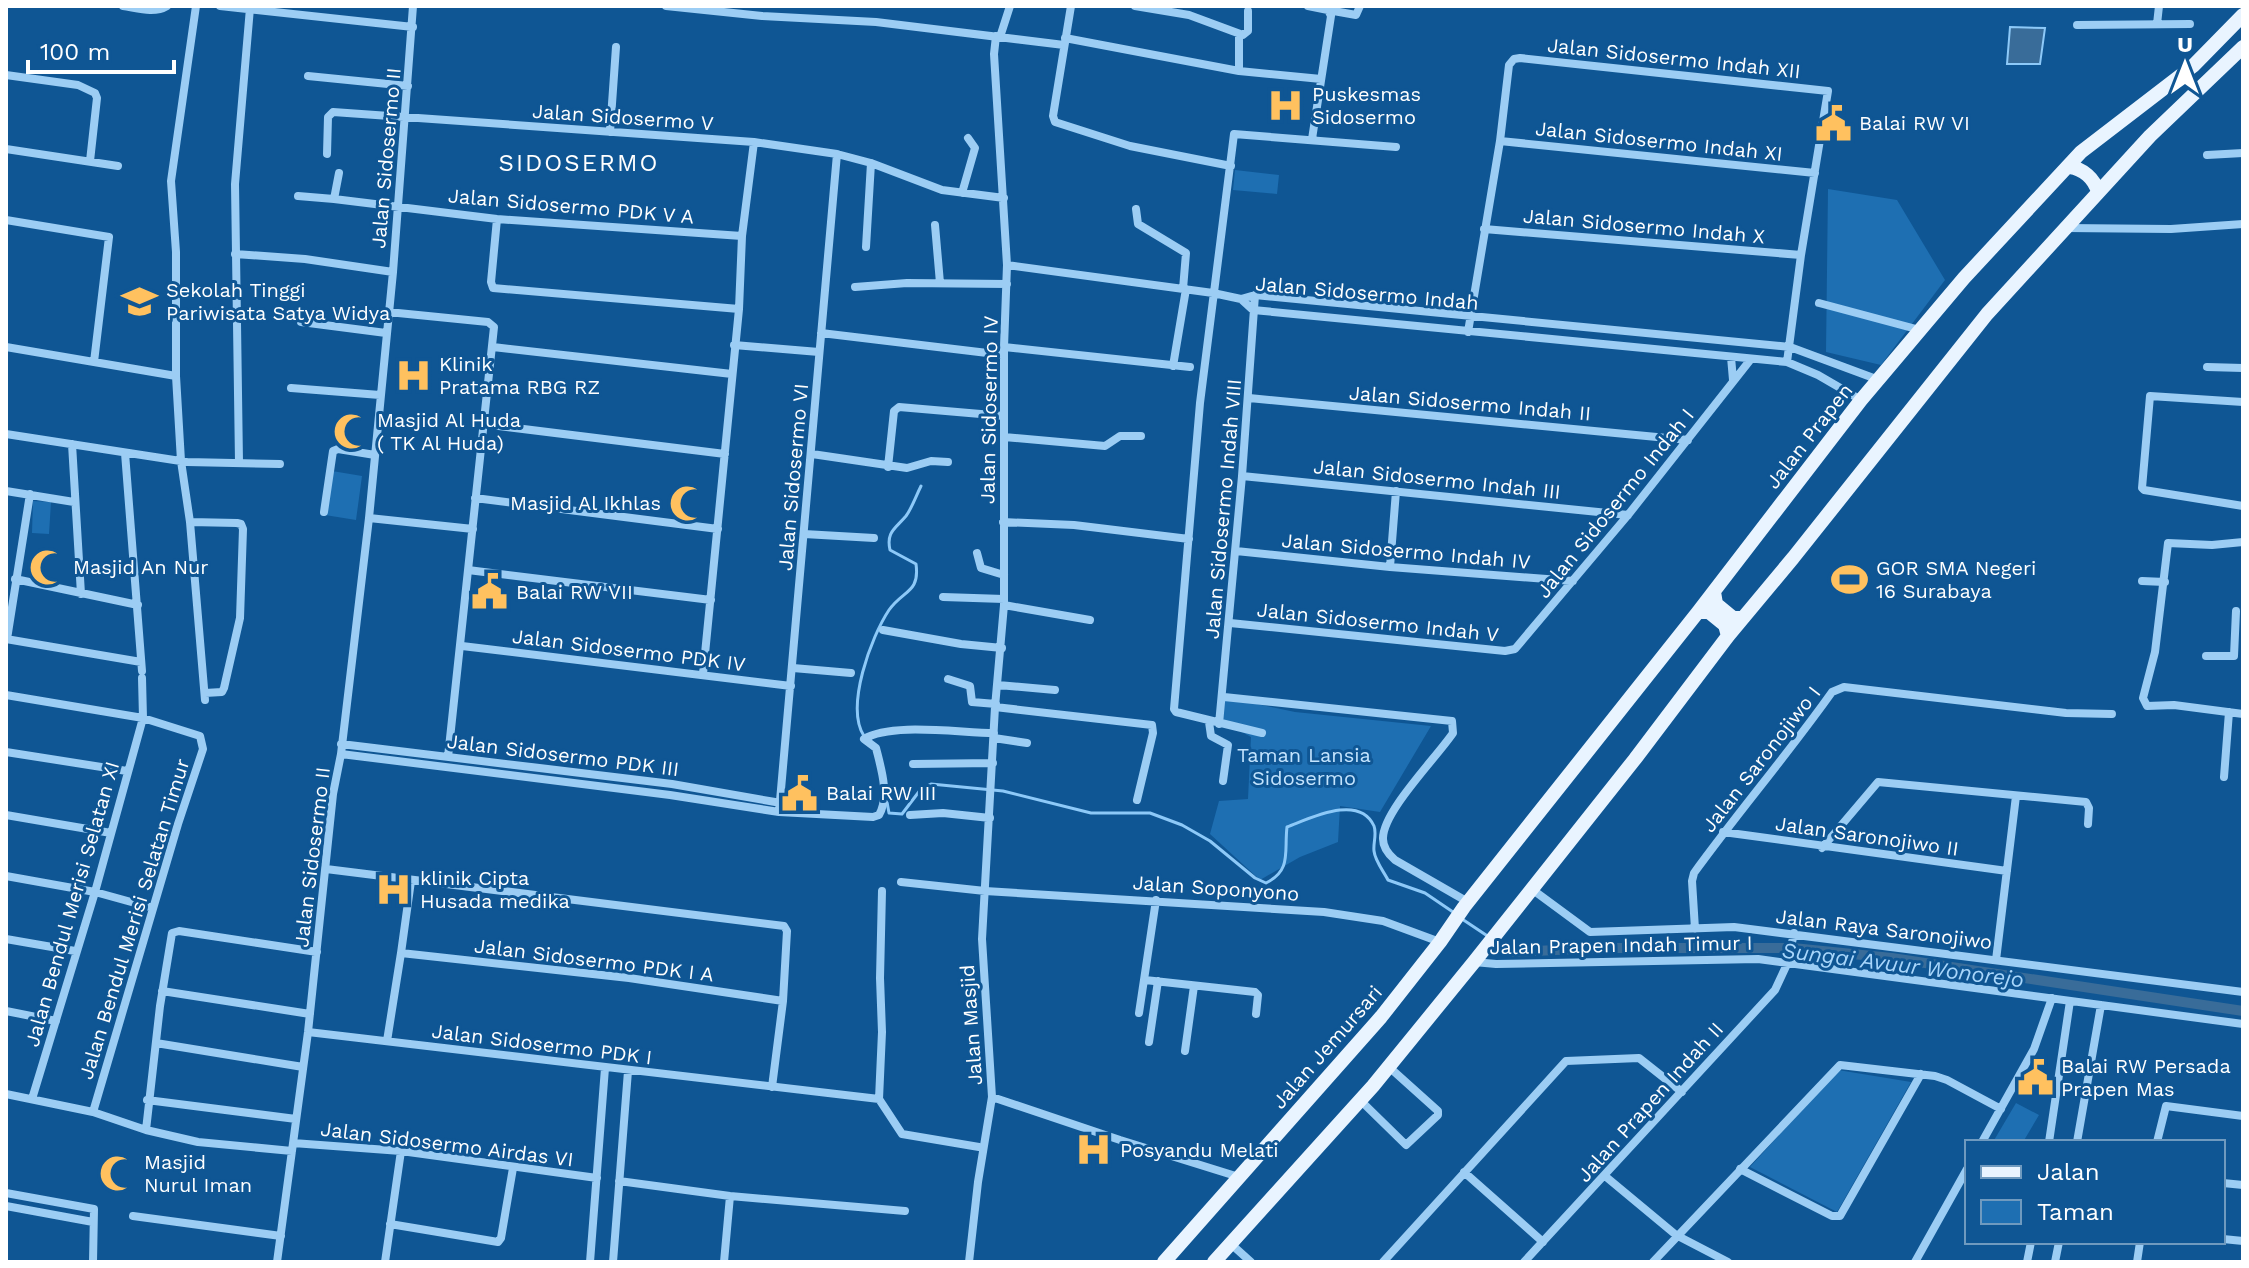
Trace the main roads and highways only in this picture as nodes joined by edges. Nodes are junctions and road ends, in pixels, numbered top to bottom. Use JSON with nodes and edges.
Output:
{"nodes":[{"id":1,"x":2236,"y":6,"type":"edge"},
{"id":2,"x":2243,"y":15,"type":"edge"},
{"id":3,"x":2232,"y":27,"type":"junction"},
{"id":4,"x":2243,"y":47,"type":"edge"},
{"id":5,"x":2075,"y":168,"type":"junction"},
{"id":6,"x":2096,"y":187,"type":"junction"},
{"id":7,"x":1709,"y":605,"type":"junction"},
{"id":8,"x":1732,"y":624,"type":"junction"},
{"id":9,"x":1452,"y":925,"type":"joint"},
{"id":10,"x":1164,"y":1262,"type":"edge"},
{"id":11,"x":1214,"y":1262,"type":"edge"}],
"edges":[{"from":1,"to":3,"type":"main road"},
{"from":2,"to":3,"type":"main road","name":"Jalan Prapen"},
{"from":3,"to":5,"type":"main road","name":"Jalan Prapen"},
{"from":4,"to":6,"type":"main road"},
{"from":5,"to":6,"type":"main road"},
{"from":5,"to":7,"type":"main road","name":"Jalan Prapen"},
{"from":6,"to":8,"type":"main road"},
{"from":7,"to":8,"type":"main road"},
{"from":7,"to":9,"type":"main road","name":"Jalan Prapen"},
{"from":8,"to":11,"type":"main road"},
{"from":9,"to":10,"type":"main road","name":"Jalan Jemursari"}]}
